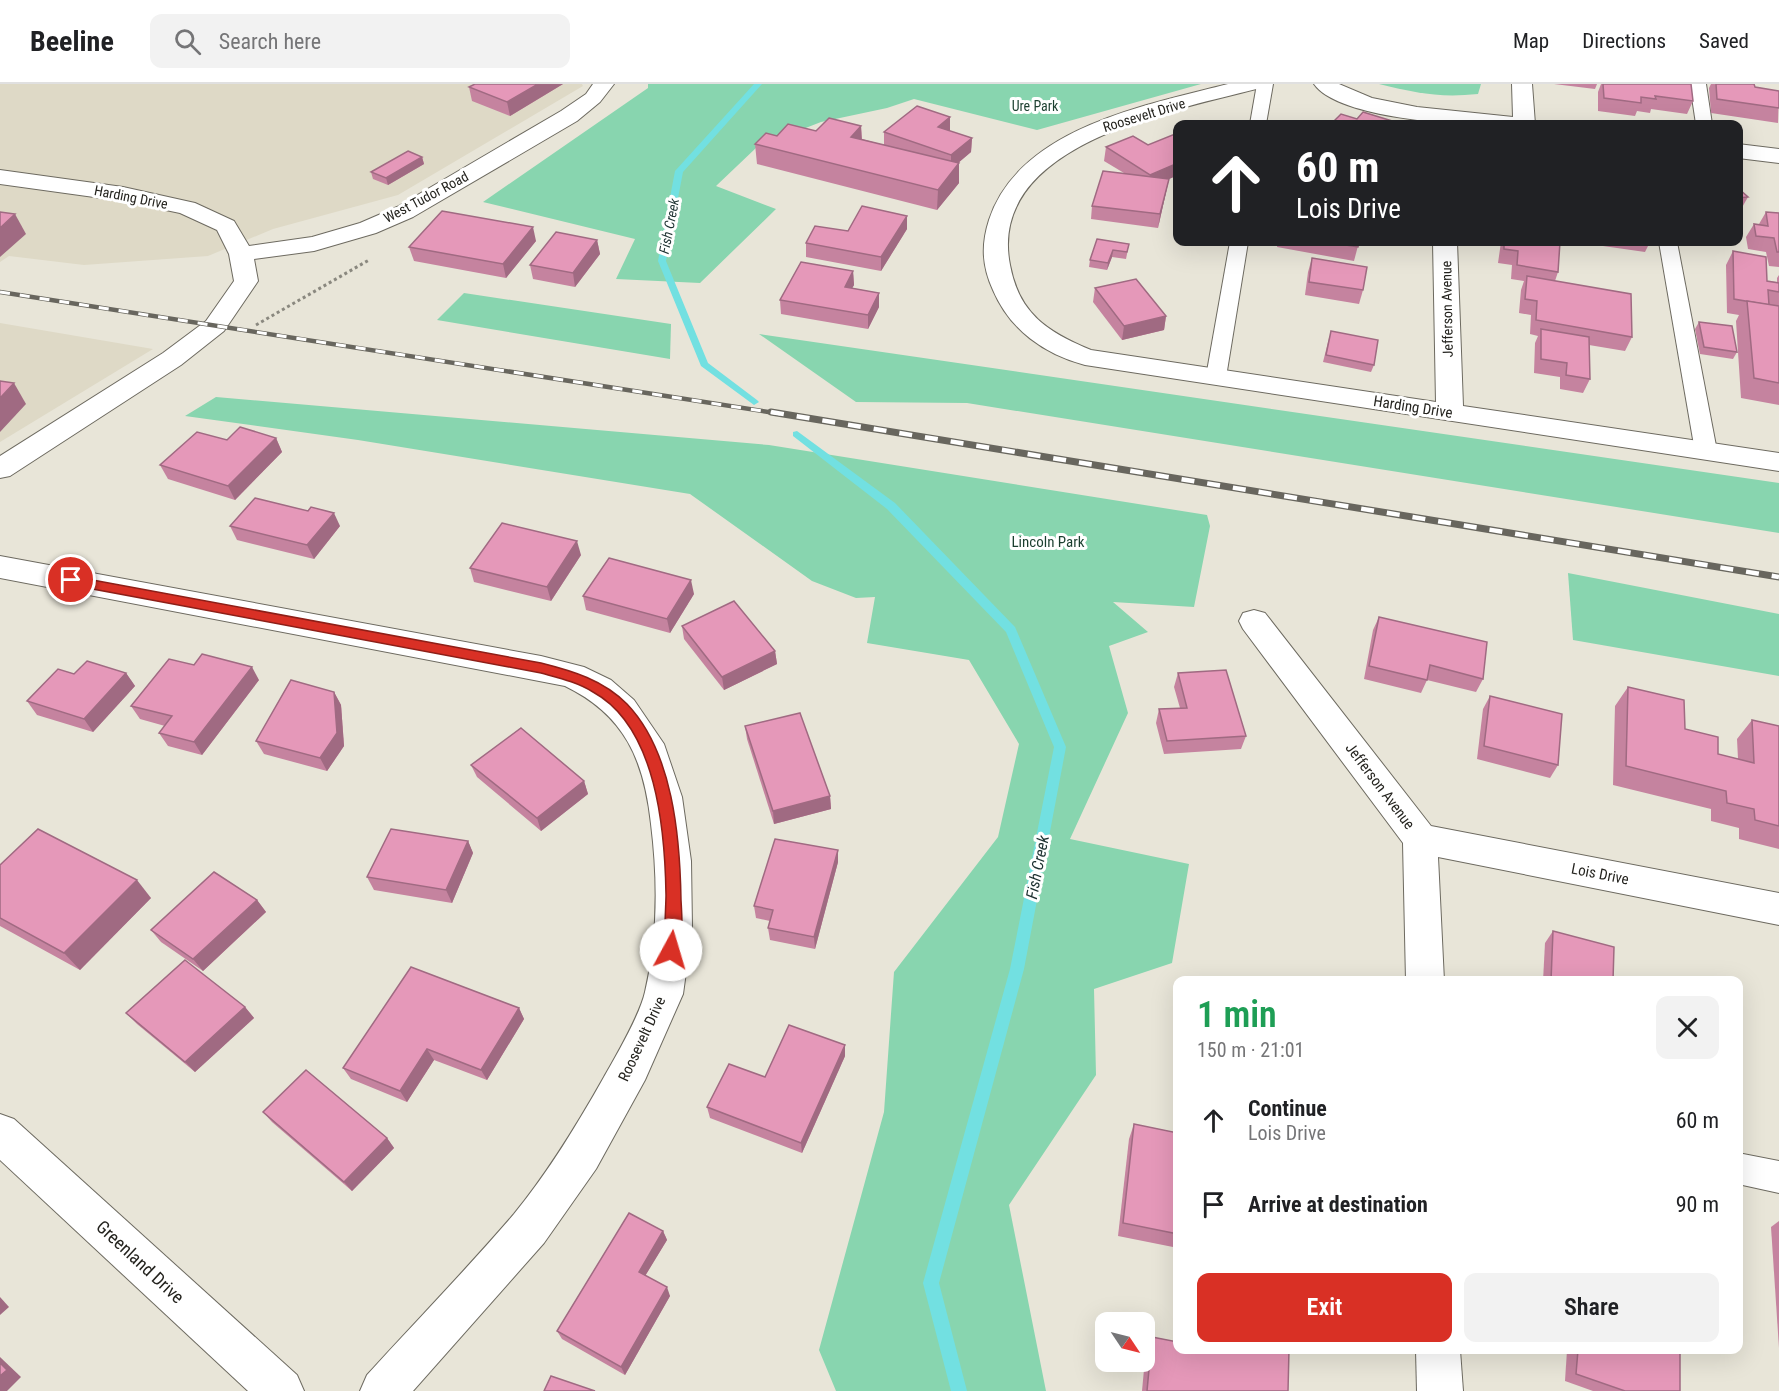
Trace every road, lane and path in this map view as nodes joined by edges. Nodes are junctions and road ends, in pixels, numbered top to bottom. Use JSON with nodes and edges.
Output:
{"nodes":[{"id":1,"x":604,"y":84,"type":"edge"},
{"id":2,"x":1253,"y":84,"type":"edge"},
{"id":3,"x":1265,"y":84,"type":"edge"},
{"id":4,"x":1324,"y":84,"type":"edge"},
{"id":5,"x":1521,"y":84,"type":"edge"},
{"id":6,"x":1698,"y":84,"type":"edge"},
{"id":7,"x":1259,"y":120,"type":"edge"},
{"id":8,"x":1438,"y":120,"type":"edge"},
{"id":9,"x":1524,"y":120,"type":"edge"},
{"id":10,"x":1703,"y":120,"type":"edge"},
{"id":11,"x":1743,"y":152,"type":"edge"},
{"id":12,"x":1779,"y":156,"type":"edge"},
{"id":13,"x":0,"y":177,"type":"edge"},
{"id":14,"x":1238,"y":246,"type":"edge"},
{"id":15,"x":1445,"y":246,"type":"edge"},
{"id":16,"x":1669,"y":246,"type":"edge"},
{"id":17,"x":241,"y":254,"type":"junction"},
{"id":18,"x":372,"y":259,"type":"dead end"},
{"id":19,"x":253,"y":327,"type":"dead end"},
{"id":20,"x":1049,"y":342,"type":"joint"},
{"id":21,"x":1216,"y":377,"type":"junction"},
{"id":22,"x":1450,"y":413,"type":"junction"},
{"id":23,"x":1706,"y":451,"type":"junction"},
{"id":24,"x":1779,"y":462,"type":"edge"},
{"id":25,"x":0,"y":469,"type":"edge"},
{"id":26,"x":0,"y":567,"type":"edge"},
{"id":27,"x":1254,"y":621,"type":"dead end"},
{"id":28,"x":1420,"y":839,"type":"junction"},
{"id":29,"x":1779,"y":909,"type":"edge"},
{"id":30,"x":1425,"y":976,"type":"edge"},
{"id":31,"x":0,"y":1132,"type":"edge"},
{"id":32,"x":1743,"y":1169,"type":"edge"},
{"id":33,"x":1779,"y":1177,"type":"edge"},
{"id":34,"x":1438,"y":1354,"type":"edge"},
{"id":35,"x":280,"y":1391,"type":"edge"},
{"id":36,"x":383,"y":1391,"type":"edge"},
{"id":37,"x":1440,"y":1391,"type":"edge"}],
"edges":[{"from":1,"to":17,"type":"street","name":"West Tudor Road"},
{"from":2,"to":20,"type":"street","name":"Roosevelt Drive"},
{"from":3,"to":7,"type":"lane"},
{"from":4,"to":8,"type":"street"},
{"from":5,"to":9,"type":"street"},
{"from":6,"to":10,"type":"lane"},
{"from":11,"to":12,"type":"street"},
{"from":13,"to":17,"type":"street","name":"Harding Drive"},
{"from":14,"to":21,"type":"lane"},
{"from":15,"to":22,"type":"street","name":"Jefferson Avenue"},
{"from":16,"to":23,"type":"lane"},
{"from":17,"to":25,"type":"street"},
{"from":18,"to":19,"type":"path"},
{"from":20,"to":21,"type":"street","name":"Harding Drive"},
{"from":21,"to":22,"type":"street","name":"Harding Drive"},
{"from":22,"to":23,"type":"street","name":"Harding Drive"},
{"from":23,"to":24,"type":"street","name":"Harding Drive"},
{"from":26,"to":36,"type":"street","name":"Roosevelt Drive"},
{"from":27,"to":28,"type":"street","name":"Jefferson Avenue"},
{"from":28,"to":29,"type":"street","name":"Lois Drive"},
{"from":28,"to":30,"type":"street","name":"Jefferson Avenue"},
{"from":31,"to":35,"type":"street","name":"Greenland Drive"},
{"from":32,"to":33,"type":"lane"},
{"from":34,"to":37,"type":"street"}]}
